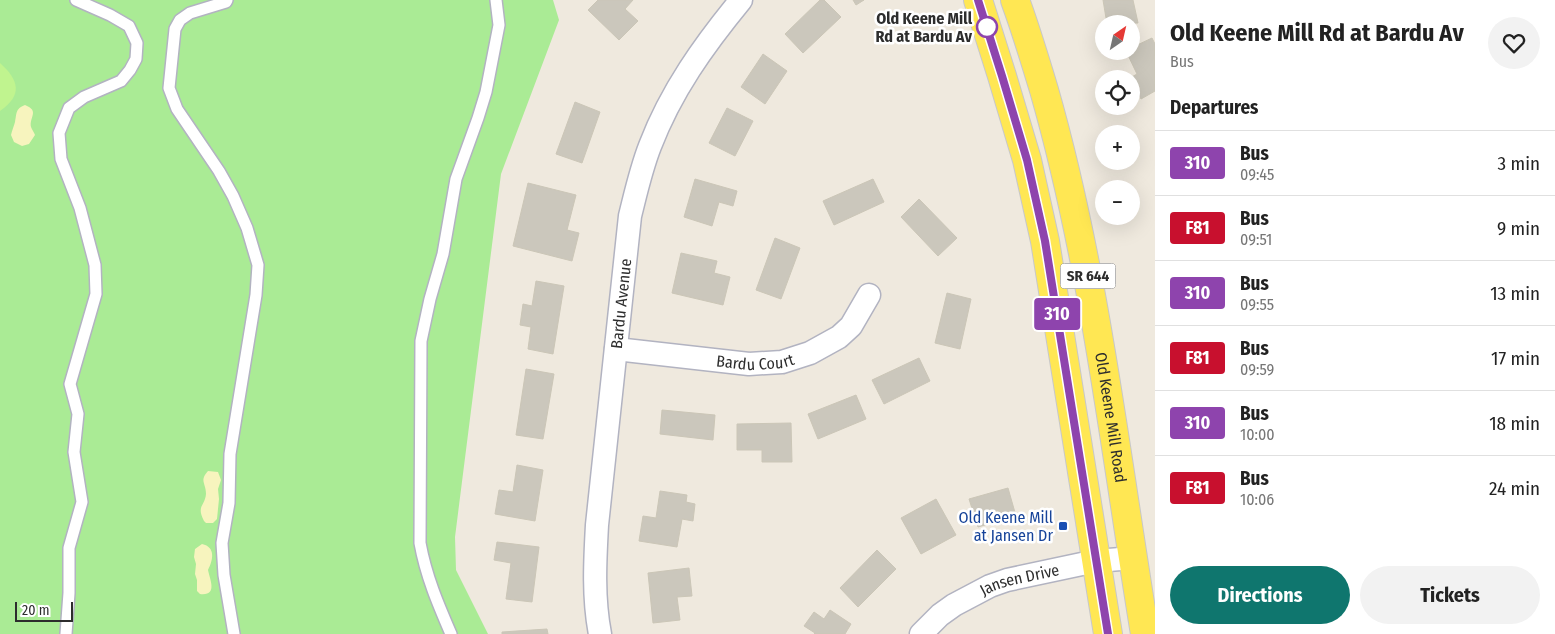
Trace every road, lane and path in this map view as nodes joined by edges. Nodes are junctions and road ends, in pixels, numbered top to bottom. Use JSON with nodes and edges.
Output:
{"nodes":[{"id":1,"x":76,"y":0,"type":"edge"},
{"id":2,"x":227,"y":0,"type":"edge"},
{"id":3,"x":496,"y":0,"type":"edge"},
{"id":4,"x":741,"y":0,"type":"edge"},
{"id":5,"x":978,"y":0,"type":"edge"},
{"id":6,"x":1015,"y":0,"type":"edge"},
{"id":7,"x":869,"y":295,"type":"dead end"},
{"id":8,"x":616,"y":349,"type":"junction"},
{"id":9,"x":1133,"y":558,"type":"junction"},
{"id":10,"x":1096,"y":561,"type":"junction"},
{"id":11,"x":66,"y":634,"type":"edge"},
{"id":12,"x":234,"y":634,"type":"edge"},
{"id":13,"x":451,"y":634,"type":"edge"},
{"id":14,"x":600,"y":634,"type":"edge"},
{"id":15,"x":921,"y":634,"type":"edge"},
{"id":16,"x":1108,"y":634,"type":"edge"},
{"id":17,"x":1145,"y":634,"type":"edge"}],
"edges":[{"from":1,"to":11,"type":"lane"},
{"from":2,"to":12,"type":"lane"},
{"from":3,"to":13,"type":"lane"},
{"from":4,"to":8,"type":"street","name":"Bardu Avenue"},
{"from":5,"to":10,"type":"main road","number":"SR 644"},
{"from":6,"to":9,"type":"main road","name":"Old Keene Mill Road","number":"SR 644"},
{"from":7,"to":8,"type":"street","name":"Bardu Court"},
{"from":8,"to":14,"type":"street","name":"Bardu Avenue"},
{"from":9,"to":10,"type":"street","name":"Jansen Drive"},
{"from":9,"to":17,"type":"main road","name":"Old Keene Mill Road","number":"SR 644"},
{"from":10,"to":15,"type":"street","name":"Jansen Drive"},
{"from":10,"to":16,"type":"main road","number":"SR 644"}]}
